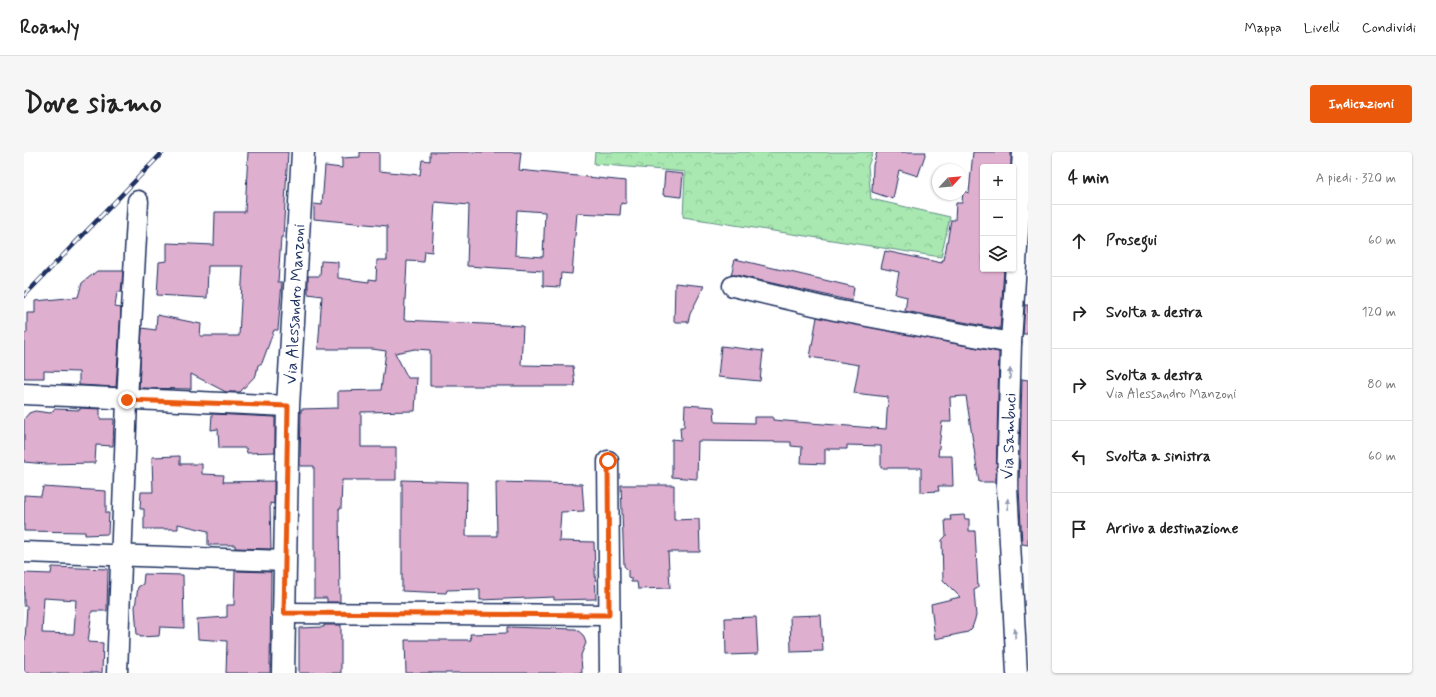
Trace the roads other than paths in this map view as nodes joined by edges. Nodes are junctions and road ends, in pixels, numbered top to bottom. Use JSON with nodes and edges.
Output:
{"nodes":[{"id":1,"x":303,"y":152,"type":"edge"},
{"id":2,"x":1023,"y":152,"type":"edge"},
{"id":3,"x":138,"y":201,"type":"dead end"},
{"id":4,"x":733,"y":286,"type":"dead end"},
{"id":5,"x":1011,"y":343,"type":"junction"},
{"id":6,"x":24,"y":394,"type":"edge"},
{"id":7,"x":127,"y":400,"type":"junction"},
{"id":8,"x":288,"y":406,"type":"junction"},
{"id":9,"x":608,"y":461,"type":"dead end"},
{"id":10,"x":24,"y":552,"type":"edge"},
{"id":11,"x":122,"y":556,"type":"junction"},
{"id":12,"x":285,"y":561,"type":"junction"},
{"id":13,"x":284,"y":613,"type":"junction"},
{"id":14,"x":609,"y":615,"type":"junction"},
{"id":15,"x":117,"y":673,"type":"edge"},
{"id":16,"x":283,"y":673,"type":"edge"},
{"id":17,"x":610,"y":673,"type":"edge"},
{"id":18,"x":1017,"y":673,"type":"edge"}],
"edges":[{"from":1,"to":8,"type":"main road","name":"Via Alessandro Manzoni"},
{"from":2,"to":5,"type":"street","name":"Via Sambuci"},
{"from":3,"to":7,"type":"street"},
{"from":4,"to":5,"type":"street"},
{"from":18,"to":5,"type":"street","name":"Via Sambuci","one_way":true},
{"from":6,"to":7,"type":"street"},
{"from":7,"to":8,"type":"street"},
{"from":7,"to":11,"type":"street"},
{"from":8,"to":12,"type":"main road","name":"Via Alessandro Manzoni"},
{"from":9,"to":14,"type":"street"},
{"from":10,"to":11,"type":"street"},
{"from":11,"to":12,"type":"street"},
{"from":11,"to":15,"type":"street"},
{"from":12,"to":13,"type":"main road","name":"Via Alessandro Manzoni"},
{"from":13,"to":14,"type":"street"},
{"from":13,"to":16,"type":"main road","name":"Via Alessandro Manzoni"},
{"from":14,"to":17,"type":"street"}]}
